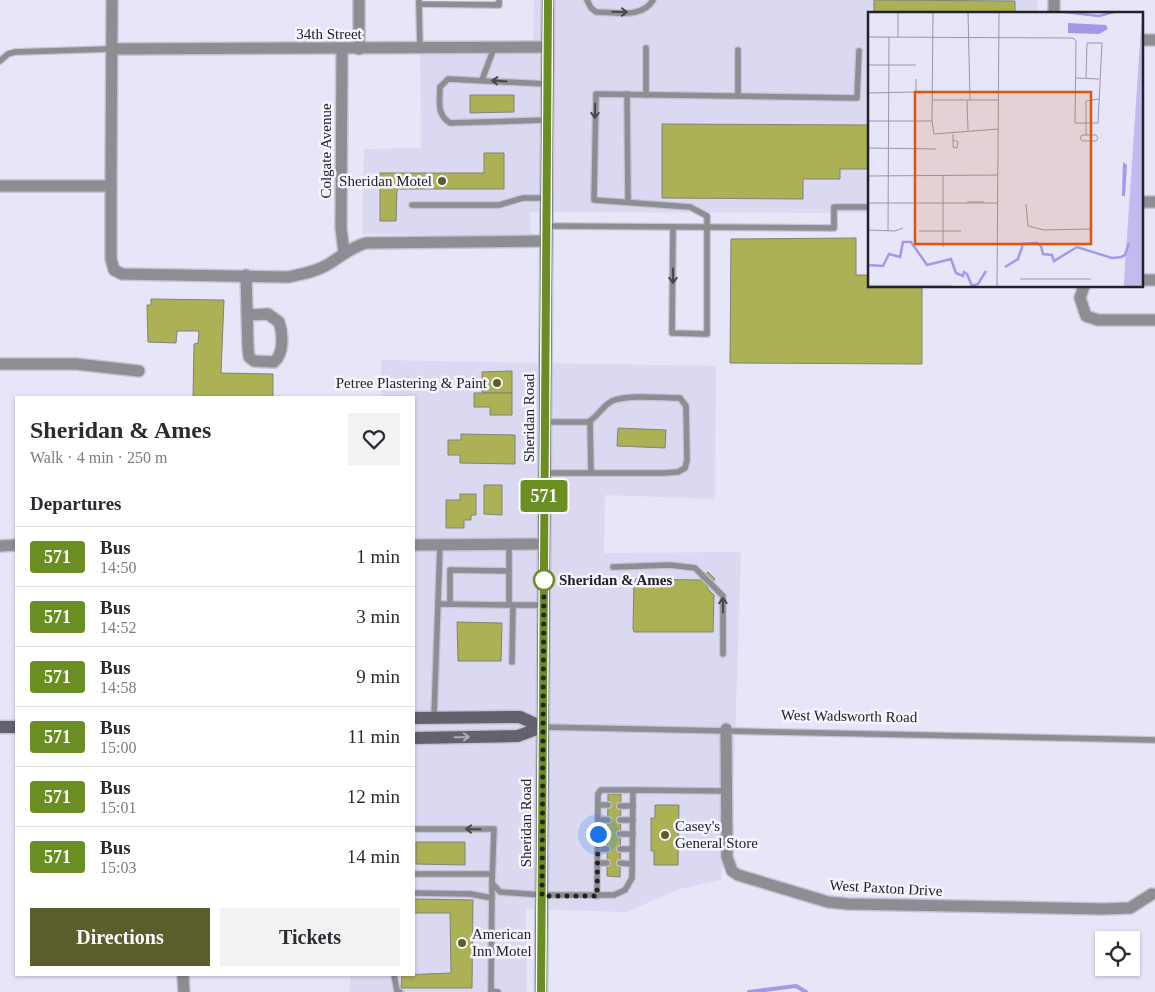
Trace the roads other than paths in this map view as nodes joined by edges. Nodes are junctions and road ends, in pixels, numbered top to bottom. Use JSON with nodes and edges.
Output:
{"nodes":[{"id":1,"x":112,"y":0,"type":"edge"},
{"id":2,"x":359,"y":0,"type":"edge"},
{"id":3,"x":499,"y":0,"type":"edge"},
{"id":4,"x":548,"y":0,"type":"edge"},
{"id":5,"x":587,"y":0,"type":"edge"},
{"id":6,"x":653,"y":0,"type":"edge"},
{"id":7,"x":419,"y":2,"type":"edge"},
{"id":8,"x":1142,"y":40,"type":"edge"},
{"id":9,"x":1155,"y":40,"type":"edge"},
{"id":10,"x":548,"y":47,"type":"junction"},
{"id":11,"x":420,"y":48,"type":"junction"},
{"id":12,"x":494,"y":48,"type":"junction"},
{"id":13,"x":646,"y":48,"type":"dead end"},
{"id":14,"x":111,"y":49,"type":"junction"},
{"id":15,"x":342,"y":49,"type":"junction"},
{"id":16,"x":359,"y":49,"type":"junction"},
{"id":17,"x":738,"y":50,"type":"dead end"},
{"id":18,"x":859,"y":51,"type":"dead end"},
{"id":19,"x":0,"y":61,"type":"edge"},
{"id":20,"x":482,"y":80,"type":"junction"},
{"id":21,"x":547,"y":84,"type":"junction"},
{"id":22,"x":627,"y":94,"type":"junction"},
{"id":23,"x":646,"y":95,"type":"junction"},
{"id":24,"x":738,"y":96,"type":"junction"},
{"id":25,"x":547,"y":120,"type":"junction"},
{"id":26,"x":0,"y":186,"type":"edge"},
{"id":27,"x":111,"y":186,"type":"junction"},
{"id":28,"x":546,"y":198,"type":"junction"},
{"id":29,"x":628,"y":202,"type":"junction"},
{"id":30,"x":1142,"y":202,"type":"edge"},
{"id":31,"x":1155,"y":202,"type":"edge"},
{"id":32,"x":412,"y":205,"type":"dead end"},
{"id":33,"x":868,"y":207,"type":"edge"},
{"id":34,"x":546,"y":226,"type":"junction"},
{"id":35,"x":673,"y":227,"type":"junction"},
{"id":36,"x":708,"y":227,"type":"junction"},
{"id":37,"x":546,"y":242,"type":"junction"},
{"id":38,"x":344,"y":252,"type":"junction"},
{"id":39,"x":246,"y":275,"type":"junction"},
{"id":40,"x":1142,"y":280,"type":"edge"},
{"id":41,"x":1155,"y":280,"type":"edge"},
{"id":42,"x":1083,"y":288,"type":"edge"},
{"id":43,"x":247,"y":315,"type":"junction"},
{"id":44,"x":1155,"y":320,"type":"edge"},
{"id":45,"x":0,"y":364,"type":"edge"},
{"id":46,"x":139,"y":371,"type":"dead end"},
{"id":47,"x":590,"y":420,"type":"junction"},
{"id":48,"x":545,"y":422,"type":"junction"},
{"id":49,"x":544,"y":473,"type":"junction"},
{"id":50,"x":591,"y":473,"type":"junction"},
{"id":51,"x":509,"y":544,"type":"junction"},
{"id":52,"x":544,"y":544,"type":"junction"},
{"id":53,"x":415,"y":545,"type":"edge"},
{"id":54,"x":440,"y":545,"type":"junction"},
{"id":55,"x":0,"y":546,"type":"edge"},
{"id":56,"x":15,"y":546,"type":"edge"},
{"id":57,"x":613,"y":568,"type":"dead end"},
{"id":58,"x":509,"y":571,"type":"junction"},
{"id":59,"x":438,"y":604,"type":"junction"},
{"id":60,"x":450,"y":604,"type":"junction"},
{"id":61,"x":511,"y":605,"type":"junction"},
{"id":62,"x":543,"y":605,"type":"junction"},
{"id":63,"x":723,"y":654,"type":"dead end"},
{"id":64,"x":512,"y":662,"type":"dead end"},
{"id":65,"x":434,"y":717,"type":"junction"},
{"id":66,"x":415,"y":718,"type":"edge"},
{"id":67,"x":0,"y":727,"type":"edge"},
{"id":68,"x":15,"y":727,"type":"edge"},
{"id":69,"x":542,"y":727,"type":"junction"},
{"id":70,"x":726,"y":730,"type":"junction"},
{"id":71,"x":415,"y":738,"type":"edge"},
{"id":72,"x":1155,"y":740,"type":"edge"},
{"id":73,"x":633,"y":790,"type":"junction"},
{"id":74,"x":727,"y":791,"type":"junction"},
{"id":75,"x":598,"y":805,"type":"junction"},
{"id":76,"x":608,"y":805,"type":"dead end"},
{"id":77,"x":620,"y":806,"type":"dead end"},
{"id":78,"x":633,"y":806,"type":"junction"},
{"id":79,"x":598,"y":820,"type":"junction"},
{"id":80,"x":608,"y":820,"type":"dead end"},
{"id":81,"x":620,"y":820,"type":"dead end"},
{"id":82,"x":632,"y":820,"type":"junction"},
{"id":83,"x":415,"y":829,"type":"edge"},
{"id":84,"x":598,"y":834,"type":"junction"},
{"id":85,"x":608,"y":834,"type":"dead end"},
{"id":86,"x":620,"y":834,"type":"dead end"},
{"id":87,"x":632,"y":834,"type":"junction"},
{"id":88,"x":598,"y":849,"type":"junction"},
{"id":89,"x":608,"y":849,"type":"dead end"},
{"id":90,"x":620,"y":849,"type":"dead end"},
{"id":91,"x":632,"y":849,"type":"junction"},
{"id":92,"x":598,"y":863,"type":"junction"},
{"id":93,"x":607,"y":863,"type":"dead end"},
{"id":94,"x":620,"y":863,"type":"dead end"},
{"id":95,"x":632,"y":864,"type":"junction"},
{"id":96,"x":415,"y":874,"type":"edge"},
{"id":97,"x":491,"y":874,"type":"junction"},
{"id":98,"x":492,"y":883,"type":"junction"},
{"id":99,"x":415,"y":893,"type":"edge"},
{"id":100,"x":1152,"y":894,"type":"dead end"},
{"id":101,"x":542,"y":896,"type":"junction"},
{"id":102,"x":597,"y":896,"type":"junction"},
{"id":103,"x":492,"y":898,"type":"junction"},
{"id":104,"x":184,"y":976,"type":"edge"},
{"id":105,"x":394,"y":976,"type":"edge"},
{"id":106,"x":184,"y":992,"type":"edge"},
{"id":107,"x":400,"y":992,"type":"edge"},
{"id":108,"x":489,"y":992,"type":"edge"},
{"id":109,"x":498,"y":992,"type":"edge"},
{"id":110,"x":541,"y":992,"type":"edge"}],
"edges":[{"from":1,"to":14,"type":"street"},
{"from":2,"to":16,"type":"street"},
{"from":3,"to":7,"type":"lane"},
{"from":4,"to":10,"type":"main road","name":"Sheridan Road"},
{"from":5,"to":6,"type":"lane","one_way":true},
{"from":7,"to":11,"type":"lane"},
{"from":8,"to":9,"type":"street"},
{"from":10,"to":12,"type":"street","name":"34th Street"},
{"from":10,"to":21,"type":"main road","name":"Sheridan Road"},
{"from":11,"to":12,"type":"street","name":"34th Street"},
{"from":11,"to":16,"type":"street","name":"34th Street"},
{"from":12,"to":20,"type":"lane"},
{"from":13,"to":23,"type":"lane"},
{"from":14,"to":15,"type":"street","name":"34th Street"},
{"from":14,"to":19,"type":"lane"},
{"from":14,"to":27,"type":"street"},
{"from":15,"to":16,"type":"street","name":"34th Street"},
{"from":15,"to":38,"type":"street","name":"Colgate Avenue"},
{"from":17,"to":24,"type":"lane"},
{"from":18,"to":24,"type":"lane"},
{"from":21,"to":20,"type":"lane","one_way":true},
{"from":20,"to":25,"type":"lane"},
{"from":21,"to":25,"type":"main road","name":"Sheridan Road"},
{"from":22,"to":23,"type":"lane"},
{"from":22,"to":29,"type":"lane"},
{"from":22,"to":29,"type":"lane","one_way":true},
{"from":23,"to":24,"type":"lane"},
{"from":25,"to":28,"type":"main road","name":"Sheridan Road"},
{"from":26,"to":27,"type":"street"},
{"from":27,"to":39,"type":"street"},
{"from":28,"to":32,"type":"lane"},
{"from":28,"to":34,"type":"main road","name":"Sheridan Road"},
{"from":29,"to":36,"type":"lane"},
{"from":30,"to":31,"type":"street"},
{"from":33,"to":36,"type":"lane"},
{"from":34,"to":35,"type":"lane"},
{"from":34,"to":37,"type":"main road","name":"Sheridan Road"},
{"from":35,"to":36,"type":"lane"},
{"from":35,"to":36,"type":"lane","one_way":true},
{"from":37,"to":38,"type":"street"},
{"from":37,"to":48,"type":"main road","name":"Sheridan Road"},
{"from":38,"to":39,"type":"street"},
{"from":39,"to":43,"type":"street"},
{"from":40,"to":41,"type":"street"},
{"from":42,"to":44,"type":"street"},
{"from":43,"to":43,"type":"street"},
{"from":45,"to":46,"type":"street"},
{"from":47,"to":48,"type":"lane"},
{"from":47,"to":50,"type":"lane"},
{"from":47,"to":50,"type":"lane"},
{"from":48,"to":49,"type":"main road","name":"Sheridan Road"},
{"from":49,"to":50,"type":"lane"},
{"from":49,"to":52,"type":"main road","name":"Sheridan Road"},
{"from":51,"to":52,"type":"street"},
{"from":51,"to":54,"type":"street"},
{"from":51,"to":58,"type":"lane"},
{"from":52,"to":62,"type":"main road","name":"Sheridan Road"},
{"from":53,"to":54,"type":"street"},
{"from":54,"to":59,"type":"lane"},
{"from":55,"to":56,"type":"street"},
{"from":63,"to":57,"type":"lane","one_way":true},
{"from":58,"to":60,"type":"lane"},
{"from":58,"to":61,"type":"lane"},
{"from":59,"to":60,"type":"lane"},
{"from":59,"to":65,"type":"lane"},
{"from":60,"to":61,"type":"lane"},
{"from":61,"to":62,"type":"lane"},
{"from":61,"to":64,"type":"lane"},
{"from":62,"to":69,"type":"main road","name":"Sheridan Road"},
{"from":65,"to":66,"type":"main road","name":"West Wadsworth Road"},
{"from":65,"to":69,"type":"main road","name":"West Wadsworth Road"},
{"from":67,"to":68,"type":"main road"},
{"from":69,"to":70,"type":"lane","name":"West Wadsworth Road"},
{"from":71,"to":69,"type":"main road","name":"West Wadsworth Road","one_way":true},
{"from":69,"to":101,"type":"main road","name":"Sheridan Road"},
{"from":70,"to":72,"type":"lane","name":"West Wadsworth Road"},
{"from":70,"to":74,"type":"street","name":"West Paxton Drive"},
{"from":73,"to":74,"type":"lane"},
{"from":73,"to":75,"type":"lane"},
{"from":73,"to":78,"type":"lane"},
{"from":74,"to":100,"type":"street","name":"West Paxton Drive"},
{"from":75,"to":76,"type":"lane"},
{"from":75,"to":79,"type":"lane"},
{"from":77,"to":78,"type":"lane"},
{"from":78,"to":82,"type":"lane"},
{"from":79,"to":80,"type":"lane"},
{"from":79,"to":84,"type":"lane"},
{"from":81,"to":82,"type":"lane"},
{"from":82,"to":87,"type":"lane"},
{"from":97,"to":83,"type":"lane","one_way":true},
{"from":84,"to":85,"type":"lane"},
{"from":84,"to":88,"type":"lane"},
{"from":86,"to":87,"type":"lane"},
{"from":87,"to":91,"type":"lane"},
{"from":88,"to":89,"type":"lane"},
{"from":88,"to":92,"type":"lane"},
{"from":90,"to":91,"type":"lane"},
{"from":91,"to":95,"type":"lane"},
{"from":92,"to":93,"type":"lane"},
{"from":92,"to":102,"type":"lane"},
{"from":94,"to":95,"type":"lane"},
{"from":95,"to":102,"type":"lane"},
{"from":96,"to":97,"type":"lane"},
{"from":97,"to":98,"type":"lane"},
{"from":98,"to":101,"type":"lane"},
{"from":98,"to":103,"type":"lane"},
{"from":99,"to":103,"type":"lane"},
{"from":101,"to":102,"type":"lane"},
{"from":101,"to":110,"type":"main road","name":"Sheridan Road"},
{"from":103,"to":108,"type":"lane"},
{"from":104,"to":106,"type":"street"},
{"from":105,"to":107,"type":"lane"},
{"from":108,"to":109,"type":"lane"}]}
